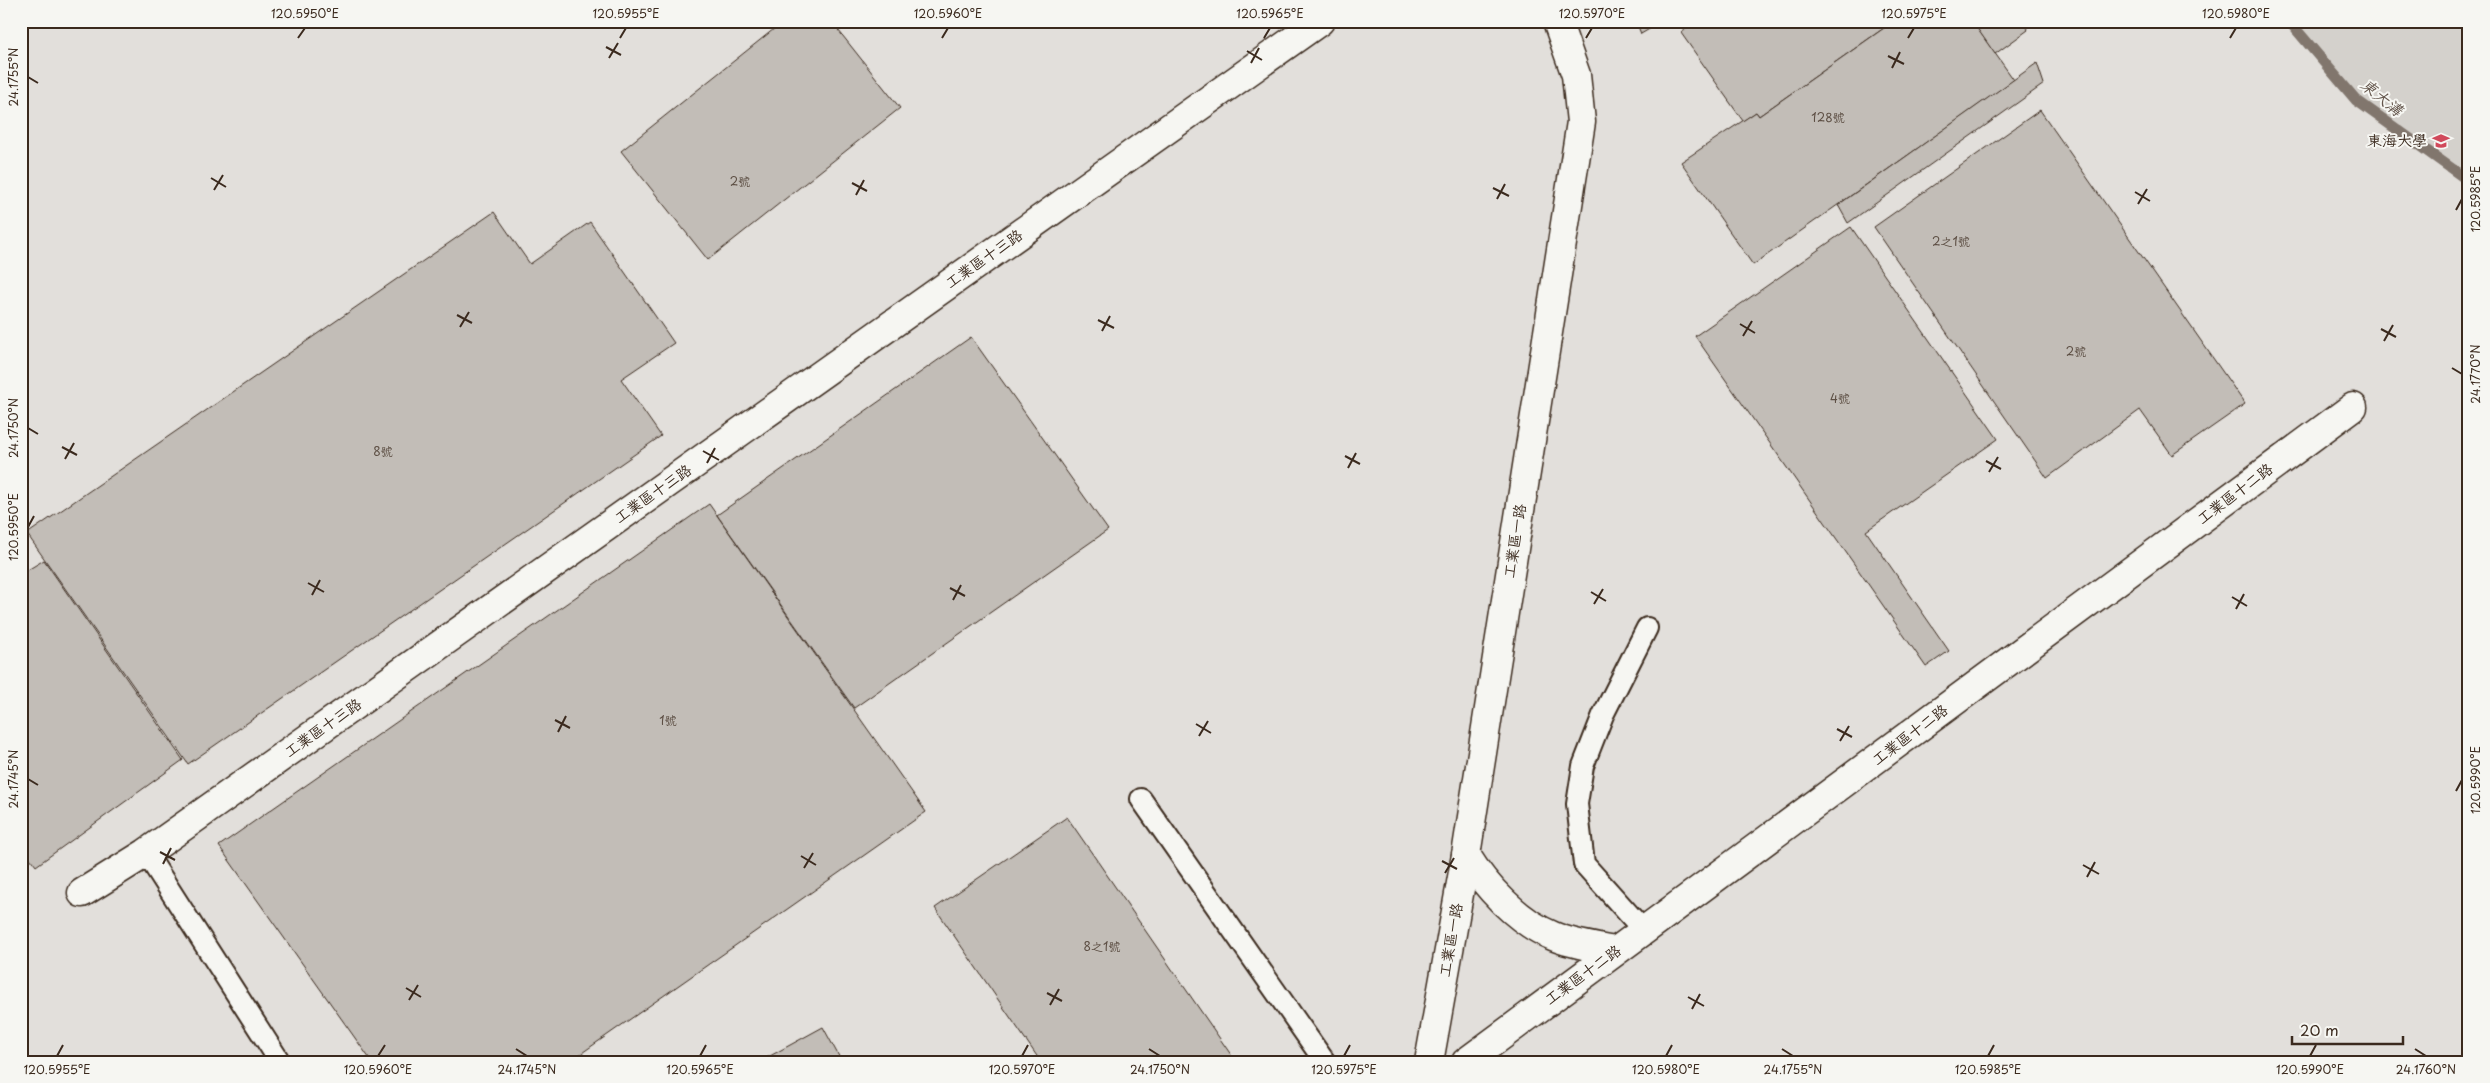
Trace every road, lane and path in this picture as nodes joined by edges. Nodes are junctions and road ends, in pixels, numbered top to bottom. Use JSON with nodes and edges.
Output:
{"nodes":[{"id":1,"x":1320,"y":21,"type":"edge"},
{"id":2,"x":1557,"y":21,"type":"edge"},
{"id":3,"x":2353,"y":407,"type":"dead end"},
{"id":4,"x":1647,"y":628,"type":"dead end"},
{"id":5,"x":1141,"y":798,"type":"dead end"},
{"id":6,"x":146,"y":853,"type":"junction"},
{"id":7,"x":1466,"y":855,"type":"junction"},
{"id":8,"x":82,"y":893,"type":"dead end"},
{"id":9,"x":1644,"y":932,"type":"junction"},
{"id":10,"x":1614,"y":951,"type":"junction"},
{"id":11,"x":280,"y":1062,"type":"edge"},
{"id":12,"x":1325,"y":1062,"type":"edge"},
{"id":13,"x":1429,"y":1062,"type":"edge"},
{"id":14,"x":1466,"y":1062,"type":"edge"}],
"edges":[{"from":1,"to":6,"type":"street","name":"工業區十三路"},
{"from":2,"to":7,"type":"street","name":"工業區一路"},
{"from":3,"to":9,"type":"street","name":"工業區十二路"},
{"from":4,"to":9,"type":"lane"},
{"from":5,"to":12,"type":"lane"},
{"from":6,"to":8,"type":"street","name":"工業區十三路"},
{"from":6,"to":11,"type":"lane"},
{"from":7,"to":10,"type":"street"},
{"from":7,"to":13,"type":"street","name":"工業區一路"},
{"from":9,"to":10,"type":"street","name":"工業區十二路"},
{"from":10,"to":14,"type":"street","name":"工業區十二路"}]}
